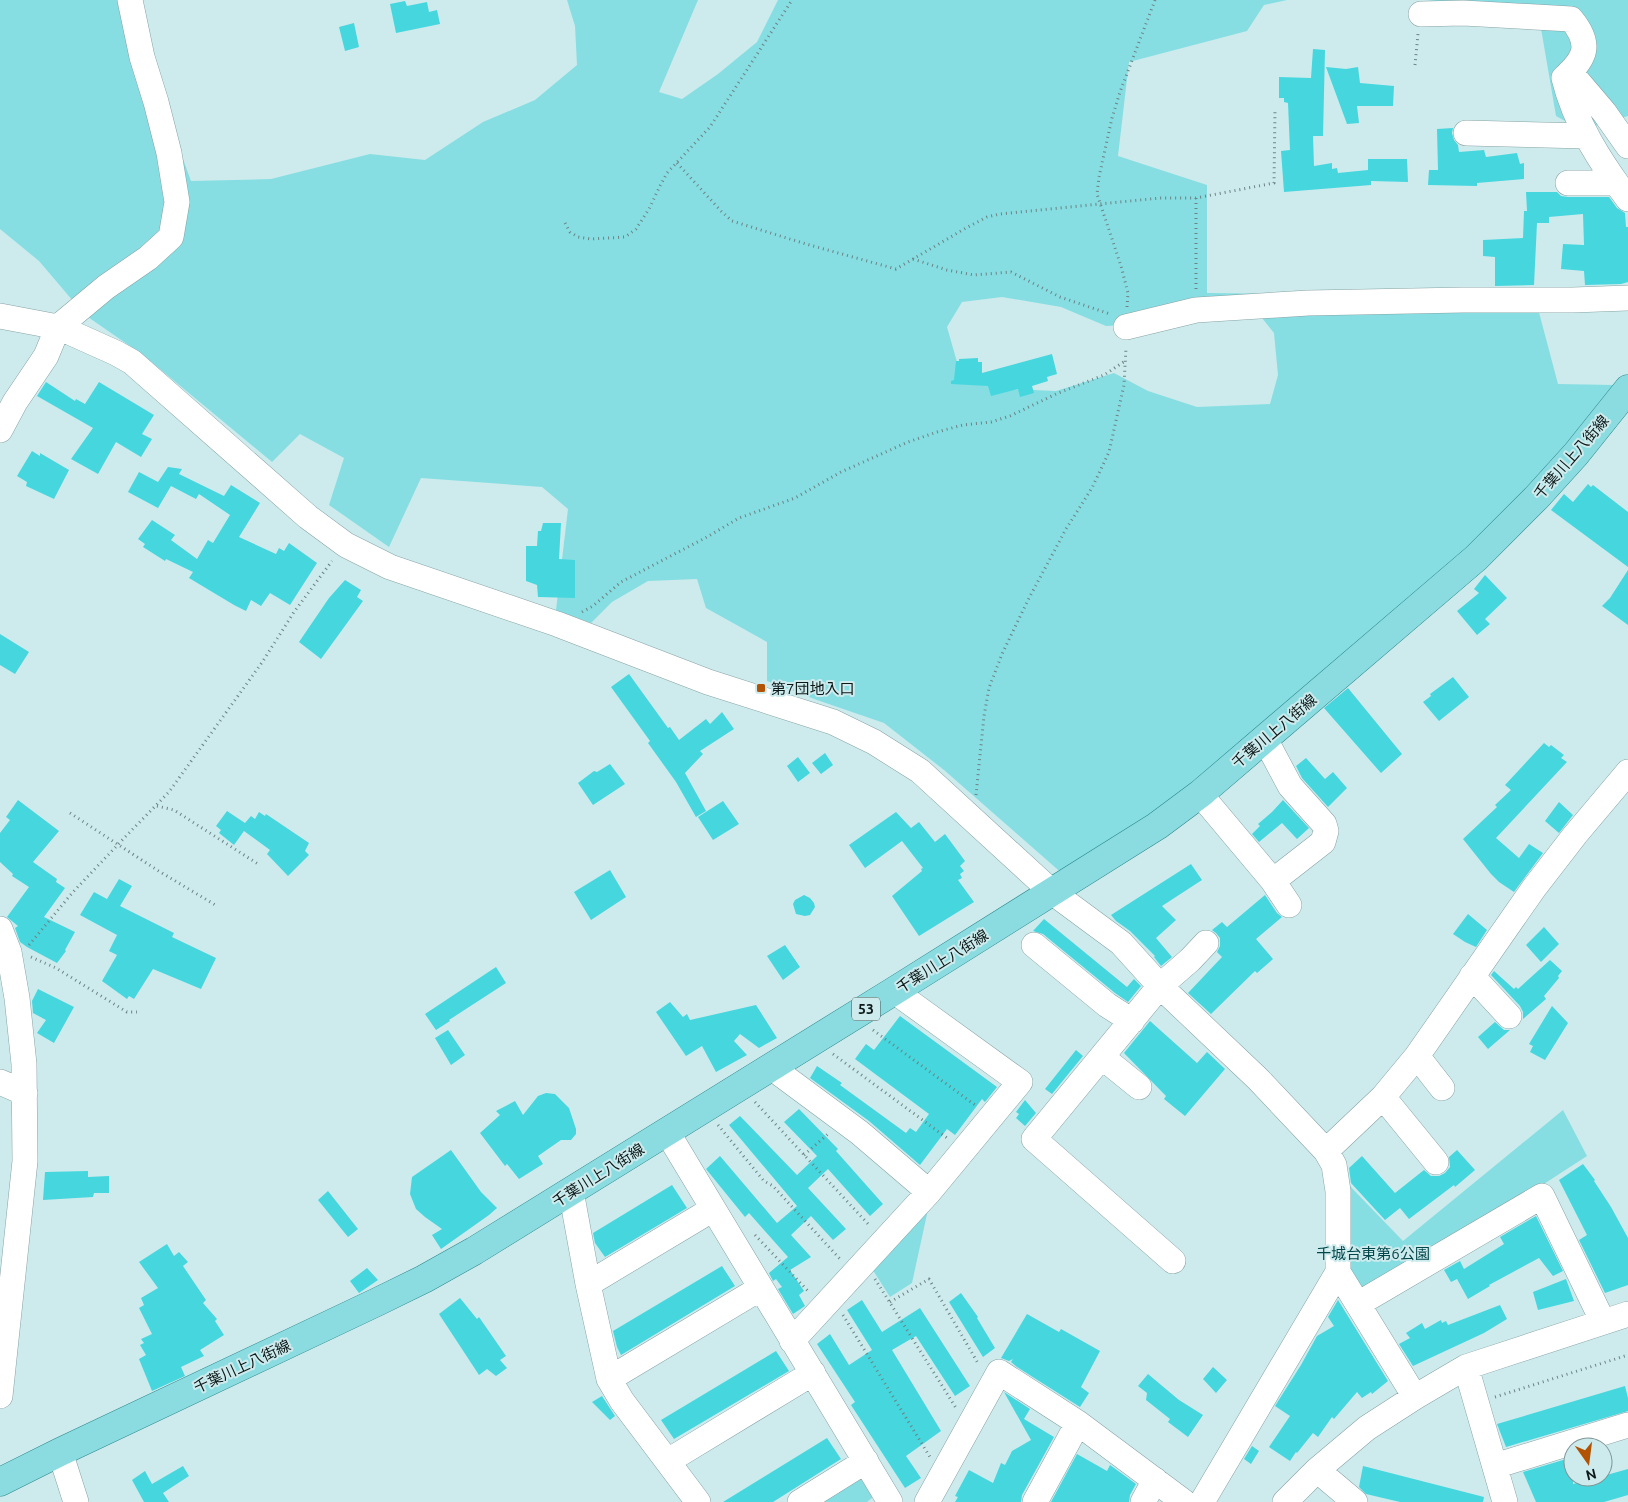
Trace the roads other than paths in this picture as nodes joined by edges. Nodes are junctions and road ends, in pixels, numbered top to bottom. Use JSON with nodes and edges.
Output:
{"nodes":[{"id":1,"x":130,"y":0,"type":"edge"},
{"id":2,"x":1421,"y":14,"type":"dead end"},
{"id":3,"x":1570,"y":72,"type":"junction"},
{"id":4,"x":1466,"y":133,"type":"dead end"},
{"id":5,"x":1586,"y":136,"type":"junction"},
{"id":6,"x":1628,"y":146,"type":"edge"},
{"id":7,"x":1568,"y":183,"type":"dead end"},
{"id":8,"x":1622,"y":191,"type":"edge"},
{"id":9,"x":1628,"y":298,"type":"edge"},
{"id":10,"x":0,"y":316,"type":"edge"},
{"id":11,"x":1127,"y":323,"type":"road end"},
{"id":12,"x":58,"y":327,"type":"junction"},
{"id":13,"x":1628,"y":389,"type":"edge"},
{"id":14,"x":0,"y":430,"type":"edge"},
{"id":15,"x":1264,"y":739,"type":"junction"},
{"id":16,"x":1628,"y":772,"type":"edge"},
{"id":17,"x":1200,"y":794,"type":"junction"},
{"id":18,"x":1273,"y":881,"type":"junction"},
{"id":19,"x":1052,"y":892,"type":"junction"},
{"id":20,"x":1289,"y":905,"type":"dead end"},
{"id":21,"x":0,"y":929,"type":"edge"},
{"id":22,"x":1034,"y":945,"type":"dead end"},
{"id":23,"x":10,"y":952,"type":"edge"},
{"id":24,"x":1200,"y":958,"type":"dead end"},
{"id":25,"x":1472,"y":976,"type":"junction"},
{"id":26,"x":1160,"y":986,"type":"junction"},
{"id":27,"x":894,"y":991,"type":"junction"},
{"id":28,"x":1509,"y":1016,"type":"dead end"},
{"id":29,"x":1132,"y":1021,"type":"junction"},
{"id":30,"x":1417,"y":1056,"type":"junction"},
{"id":31,"x":1102,"y":1057,"type":"junction"},
{"id":32,"x":771,"y":1067,"type":"junction"},
{"id":33,"x":0,"y":1082,"type":"edge"},
{"id":34,"x":1139,"y":1087,"type":"dead end"},
{"id":35,"x":1442,"y":1088,"type":"dead end"},
{"id":36,"x":25,"y":1093,"type":"junction"},
{"id":37,"x":1383,"y":1097,"type":"junction"},
{"id":38,"x":667,"y":1132,"type":"junction"},
{"id":39,"x":1326,"y":1151,"type":"junction"},
{"id":40,"x":1436,"y":1162,"type":"dead end"},
{"id":41,"x":571,"y":1191,"type":"junction"},
{"id":42,"x":929,"y":1192,"type":"junction"},
{"id":43,"x":713,"y":1209,"type":"junction"},
{"id":44,"x":1173,"y":1261,"type":"dead end"},
{"id":45,"x":1338,"y":1272,"type":"junction"},
{"id":46,"x":588,"y":1284,"type":"junction"},
{"id":47,"x":761,"y":1288,"type":"junction"},
{"id":48,"x":1358,"y":1304,"type":"junction"},
{"id":49,"x":1628,"y":1314,"type":"edge"},
{"id":50,"x":1603,"y":1322,"type":"junction"},
{"id":51,"x":792,"y":1341,"type":"junction"},
{"id":52,"x":1466,"y":1367,"type":"junction"},
{"id":53,"x":813,"y":1373,"type":"junction"},
{"id":54,"x":609,"y":1379,"type":"junction"},
{"id":55,"x":0,"y":1396,"type":"edge"},
{"id":56,"x":1415,"y":1397,"type":"junction"},
{"id":57,"x":1078,"y":1423,"type":"junction"},
{"id":58,"x":1628,"y":1425,"type":"edge"},
{"id":59,"x":60,"y":1452,"type":"junction"},
{"id":60,"x":668,"y":1461,"type":"junction"},
{"id":61,"x":866,"y":1461,"type":"junction"},
{"id":62,"x":1495,"y":1466,"type":"junction"},
{"id":63,"x":1317,"y":1470,"type":"junction"},
{"id":64,"x":1155,"y":1480,"type":"junction"},
{"id":65,"x":0,"y":1482,"type":"edge"},
{"id":66,"x":889,"y":1501,"type":"edge"},
{"id":67,"x":76,"y":1502,"type":"edge"},
{"id":68,"x":698,"y":1502,"type":"edge"},
{"id":69,"x":800,"y":1502,"type":"edge"},
{"id":70,"x":927,"y":1502,"type":"edge"},
{"id":71,"x":1035,"y":1502,"type":"edge"},
{"id":72,"x":1143,"y":1502,"type":"edge"},
{"id":73,"x":1184,"y":1502,"type":"edge"},
{"id":74,"x":1202,"y":1502,"type":"edge"},
{"id":75,"x":1285,"y":1502,"type":"edge"},
{"id":76,"x":1355,"y":1502,"type":"edge"},
{"id":77,"x":1506,"y":1502,"type":"edge"}],
"edges":[{"from":1,"to":12,"type":"street"},
{"from":2,"to":3,"type":"street"},
{"from":3,"to":5,"type":"street"},
{"from":3,"to":6,"type":"street"},
{"from":4,"to":5,"type":"street"},
{"from":5,"to":8,"type":"street"},
{"from":7,"to":8,"type":"street"},
{"from":9,"to":11,"type":"street"},
{"from":10,"to":12,"type":"street"},
{"from":12,"to":14,"type":"street"},
{"from":12,"to":19,"type":"street"},
{"from":13,"to":15,"type":"main road","name":"千葉川上八街線","number":"53"},
{"from":15,"to":17,"type":"main road","name":"千葉川上八街線","number":"53"},
{"from":15,"to":18,"type":"street"},
{"from":16,"to":25,"type":"street"},
{"from":17,"to":18,"type":"street"},
{"from":17,"to":19,"type":"main road","name":"千葉川上八街線","number":"53"},
{"from":18,"to":20,"type":"street"},
{"from":19,"to":26,"type":"street"},
{"from":19,"to":27,"type":"main road","name":"千葉川上八街線","number":"53"},
{"from":21,"to":23,"type":"street"},
{"from":22,"to":29,"type":"street"},
{"from":23,"to":36,"type":"street"},
{"from":24,"to":26,"type":"street"},
{"from":25,"to":28,"type":"street"},
{"from":25,"to":30,"type":"street"},
{"from":26,"to":29,"type":"street"},
{"from":26,"to":39,"type":"street"},
{"from":27,"to":32,"type":"main road","name":"千葉川上八街線","number":"53"},
{"from":27,"to":42,"type":"street"},
{"from":29,"to":31,"type":"street"},
{"from":30,"to":35,"type":"street"},
{"from":30,"to":37,"type":"street"},
{"from":31,"to":34,"type":"street"},
{"from":31,"to":44,"type":"street"},
{"from":32,"to":38,"type":"main road","name":"千葉川上八街線","number":"53"},
{"from":32,"to":42,"type":"street"},
{"from":33,"to":36,"type":"street"},
{"from":36,"to":55,"type":"street"},
{"from":37,"to":39,"type":"street"},
{"from":37,"to":40,"type":"street"},
{"from":38,"to":41,"type":"main road","name":"千葉川上八街線","number":"53"},
{"from":38,"to":43,"type":"street"},
{"from":39,"to":45,"type":"street"},
{"from":41,"to":46,"type":"street"},
{"from":41,"to":59,"type":"main road","name":"千葉川上八街線","number":"53"},
{"from":42,"to":51,"type":"street"},
{"from":43,"to":46,"type":"street"},
{"from":43,"to":47,"type":"street"},
{"from":45,"to":48,"type":"street"},
{"from":45,"to":74,"type":"street"},
{"from":46,"to":54,"type":"street"},
{"from":47,"to":51,"type":"street"},
{"from":47,"to":54,"type":"street"},
{"from":48,"to":50,"type":"street"},
{"from":48,"to":56,"type":"street"},
{"from":49,"to":50,"type":"street"},
{"from":50,"to":52,"type":"street"},
{"from":51,"to":53,"type":"street"},
{"from":52,"to":56,"type":"street"},
{"from":52,"to":62,"type":"street"},
{"from":53,"to":60,"type":"street"},
{"from":53,"to":61,"type":"street"},
{"from":54,"to":60,"type":"street"},
{"from":56,"to":63,"type":"street"},
{"from":57,"to":64,"type":"street"},
{"from":57,"to":70,"type":"street"},
{"from":57,"to":71,"type":"street"},
{"from":58,"to":62,"type":"street"},
{"from":59,"to":65,"type":"main road","name":"千葉川上八街線","number":"53"},
{"from":59,"to":67,"type":"street"},
{"from":60,"to":68,"type":"street"},
{"from":61,"to":66,"type":"street"},
{"from":61,"to":69,"type":"street"},
{"from":62,"to":77,"type":"street"},
{"from":63,"to":75,"type":"street"},
{"from":63,"to":76,"type":"street"},
{"from":64,"to":72,"type":"street"},
{"from":64,"to":73,"type":"street"}]}
